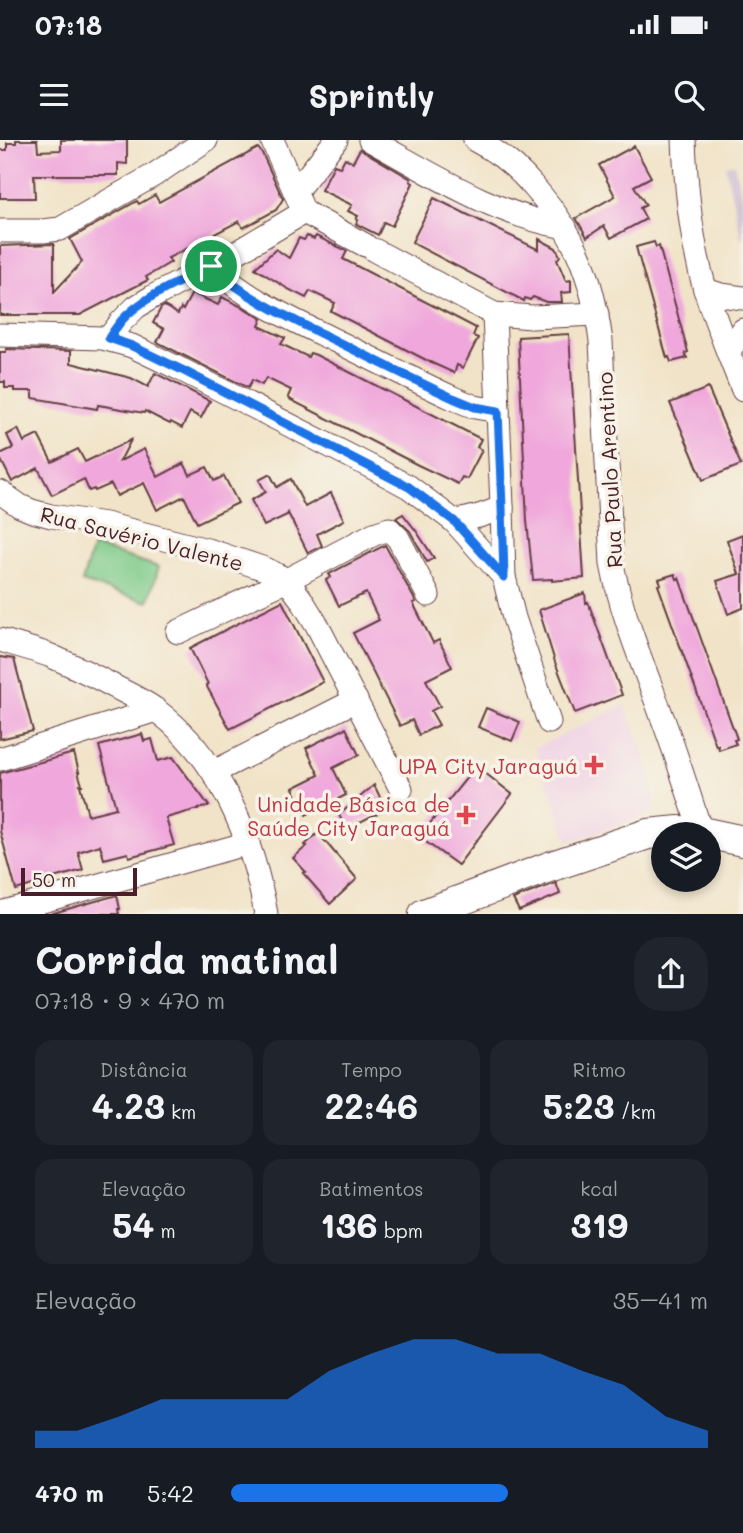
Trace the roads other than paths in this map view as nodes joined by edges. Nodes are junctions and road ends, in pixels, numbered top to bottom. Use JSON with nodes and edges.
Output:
{"nodes":[{"id":1,"x":206,"y":140,"type":"edge"},
{"id":2,"x":272,"y":140,"type":"edge"},
{"id":3,"x":336,"y":140,"type":"edge"},
{"id":4,"x":370,"y":140,"type":"edge"},
{"id":5,"x":475,"y":140,"type":"edge"},
{"id":6,"x":684,"y":140,"type":"edge"},
{"id":7,"x":300,"y":202,"type":"junction"},
{"id":8,"x":565,"y":227,"type":"junction"},
{"id":9,"x":0,"y":231,"type":"edge"},
{"id":10,"x":211,"y":266,"type":"junction"},
{"id":11,"x":705,"y":290,"type":"junction"},
{"id":12,"x":743,"y":298,"type":"edge"},
{"id":13,"x":494,"y":314,"type":"junction"},
{"id":14,"x":597,"y":314,"type":"junction"},
{"id":15,"x":743,"y":330,"type":"edge"},
{"id":16,"x":0,"y":335,"type":"edge"},
{"id":17,"x":109,"y":338,"type":"junction"},
{"id":18,"x":728,"y":352,"type":"junction"},
{"id":19,"x":743,"y":390,"type":"edge"},
{"id":20,"x":498,"y":411,"type":"junction"},
{"id":21,"x":0,"y":492,"type":"edge"},
{"id":22,"x":502,"y":507,"type":"junction"},
{"id":23,"x":454,"y":521,"type":"junction"},
{"id":24,"x":504,"y":577,"type":"junction"},
{"id":25,"x":287,"y":580,"type":"junction"},
{"id":26,"x":428,"y":595,"type":"dead end"},
{"id":27,"x":178,"y":632,"type":"dead end"},
{"id":28,"x":0,"y":640,"type":"edge"},
{"id":29,"x":356,"y":699,"type":"junction"},
{"id":30,"x":156,"y":710,"type":"junction"},
{"id":31,"x":549,"y":722,"type":"dead end"},
{"id":32,"x":0,"y":759,"type":"edge"},
{"id":33,"x":214,"y":772,"type":"junction"},
{"id":34,"x":401,"y":789,"type":"dead end"},
{"id":35,"x":698,"y":822,"type":"edge"},
{"id":36,"x":651,"y":834,"type":"edge"},
{"id":37,"x":721,"y":836,"type":"edge"},
{"id":38,"x":743,"y":841,"type":"edge"},
{"id":39,"x":248,"y":843,"type":"junction"},
{"id":40,"x":0,"y":913,"type":"edge"},
{"id":41,"x":266,"y":914,"type":"edge"},
{"id":42,"x":424,"y":914,"type":"edge"}],
"edges":[{"from":1,"to":9,"type":"street"},
{"from":2,"to":7,"type":"street"},
{"from":3,"to":7,"type":"street"},
{"from":4,"to":8,"type":"street"},
{"from":5,"to":8,"type":"street","name":"Rua Paulo Arentino"},
{"from":6,"to":11,"type":"street"},
{"from":7,"to":10,"type":"street"},
{"from":7,"to":13,"type":"street"},
{"from":8,"to":14,"type":"street","name":"Rua Paulo Arentino"},
{"from":10,"to":17,"type":"street"},
{"from":10,"to":20,"type":"street"},
{"from":11,"to":12,"type":"street"},
{"from":11,"to":18,"type":"street"},
{"from":13,"to":14,"type":"street"},
{"from":13,"to":20,"type":"street"},
{"from":14,"to":35,"type":"street","name":"Rua Paulo Arentino"},
{"from":15,"to":18,"type":"street"},
{"from":16,"to":17,"type":"street"},
{"from":17,"to":23,"type":"street"},
{"from":18,"to":19,"type":"street"},
{"from":20,"to":22,"type":"street"},
{"from":21,"to":25,"type":"street","name":"Rua Savério Valente"},
{"from":22,"to":23,"type":"street"},
{"from":22,"to":24,"type":"street"},
{"from":23,"to":24,"type":"street"},
{"from":24,"to":31,"type":"street"},
{"from":25,"to":26,"type":"street","name":"Rua Savério Valente"},
{"from":25,"to":27,"type":"street","name":"Rua Savério Valente"},
{"from":25,"to":29,"type":"street"},
{"from":28,"to":30,"type":"street"},
{"from":29,"to":33,"type":"street"},
{"from":29,"to":34,"type":"street"},
{"from":30,"to":32,"type":"street"},
{"from":30,"to":33,"type":"street"},
{"from":33,"to":39,"type":"street"},
{"from":36,"to":42,"type":"main road"},
{"from":37,"to":38,"type":"main road"},
{"from":39,"to":40,"type":"street"},
{"from":39,"to":41,"type":"street"}]}
